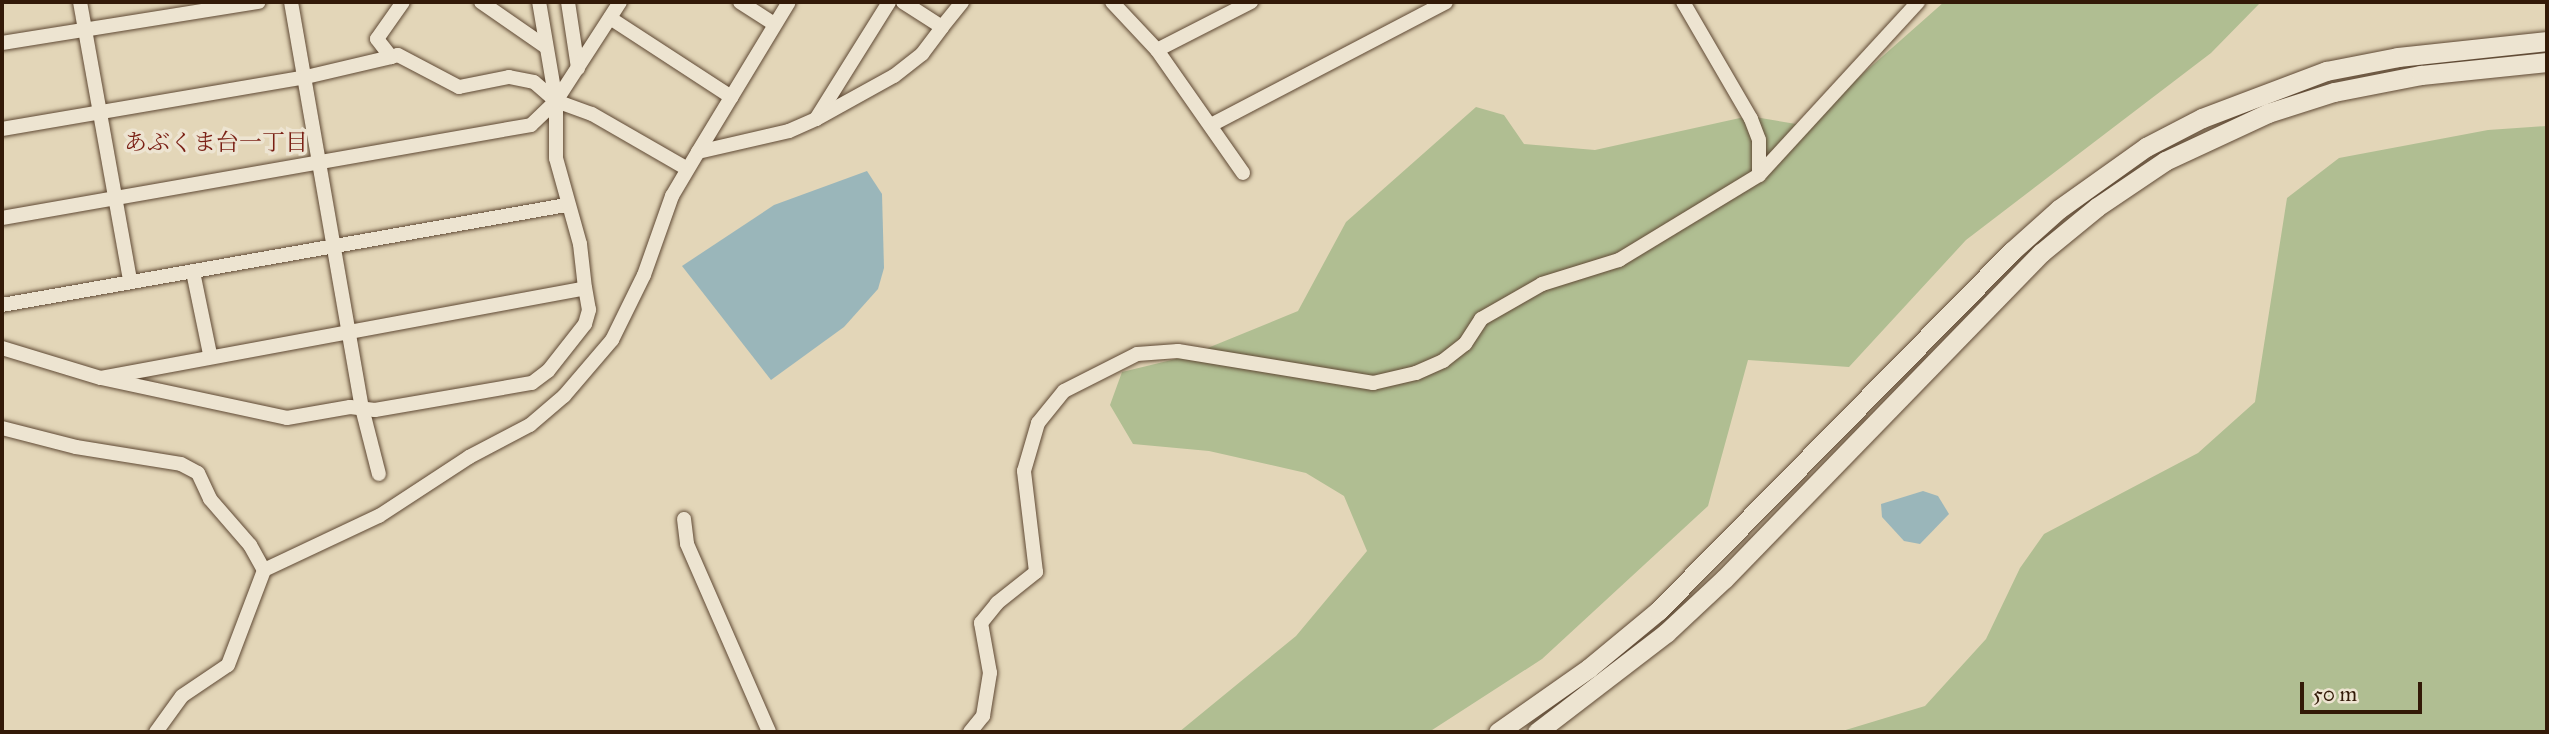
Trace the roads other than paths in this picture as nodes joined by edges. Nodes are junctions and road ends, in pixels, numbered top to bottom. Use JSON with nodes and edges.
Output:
{"nodes":[{"id":1,"x":80,"y":2,"type":"edge"},
{"id":2,"x":259,"y":2,"type":"edge"},
{"id":3,"x":291,"y":2,"type":"edge"},
{"id":4,"x":403,"y":2,"type":"edge"},
{"id":5,"x":481,"y":2,"type":"edge"},
{"id":6,"x":538,"y":2,"type":"edge"},
{"id":7,"x":568,"y":2,"type":"edge"},
{"id":8,"x":620,"y":2,"type":"edge"},
{"id":9,"x":740,"y":2,"type":"edge"},
{"id":10,"x":789,"y":2,"type":"edge"},
{"id":11,"x":889,"y":2,"type":"edge"},
{"id":12,"x":902,"y":2,"type":"edge"},
{"id":13,"x":962,"y":2,"type":"edge"},
{"id":14,"x":1112,"y":2,"type":"edge"},
{"id":15,"x":1251,"y":2,"type":"edge"},
{"id":16,"x":1446,"y":2,"type":"edge"},
{"id":17,"x":1683,"y":2,"type":"edge"},
{"id":18,"x":1918,"y":2,"type":"edge"},
{"id":19,"x":1429,"y":6,"type":"edge"},
{"id":20,"x":610,"y":18,"type":"junction"},
{"id":21,"x":774,"y":24,"type":"junction"},
{"id":22,"x":942,"y":27,"type":"junction"},
{"id":23,"x":86,"y":29,"type":"junction"},
{"id":24,"x":2547,"y":41,"type":"edge"},
{"id":25,"x":2,"y":43,"type":"edge"},
{"id":26,"x":546,"y":47,"type":"junction"},
{"id":27,"x":1157,"y":50,"type":"junction"},
{"id":28,"x":391,"y":57,"type":"junction"},
{"id":29,"x":2547,"y":62,"type":"edge"},
{"id":30,"x":578,"y":68,"type":"junction"},
{"id":31,"x":306,"y":77,"type":"junction"},
{"id":32,"x":731,"y":97,"type":"junction"},
{"id":33,"x":556,"y":102,"type":"junction"},
{"id":34,"x":99,"y":112,"type":"junction"},
{"id":35,"x":816,"y":119,"type":"junction"},
{"id":36,"x":1211,"y":125,"type":"junction"},
{"id":37,"x":2,"y":130,"type":"edge"},
{"id":38,"x":698,"y":152,"type":"junction"},
{"id":39,"x":319,"y":162,"type":"junction"},
{"id":40,"x":686,"y":168,"type":"junction"},
{"id":41,"x":1243,"y":173,"type":"dead end"},
{"id":42,"x":1759,"y":175,"type":"junction"},
{"id":43,"x":114,"y":198,"type":"junction"},
{"id":44,"x":566,"y":205,"type":"junction"},
{"id":45,"x":2,"y":218,"type":"edge"},
{"id":46,"x":334,"y":247,"type":"junction"},
{"id":47,"x":193,"y":272,"type":"junction"},
{"id":48,"x":130,"y":281,"type":"junction"},
{"id":49,"x":585,"y":288,"type":"junction"},
{"id":50,"x":2,"y":305,"type":"edge"},
{"id":51,"x":352,"y":331,"type":"junction"},
{"id":52,"x":2,"y":348,"type":"edge"},
{"id":53,"x":210,"y":354,"type":"junction"},
{"id":54,"x":102,"y":378,"type":"junction"},
{"id":55,"x":362,"y":408,"type":"junction"},
{"id":56,"x":2,"y":428,"type":"edge"},
{"id":57,"x":379,"y":474,"type":"dead end"},
{"id":58,"x":684,"y":519,"type":"dead end"},
{"id":59,"x":264,"y":570,"type":"junction"},
{"id":60,"x":161,"y":731,"type":"edge"},
{"id":61,"x":769,"y":732,"type":"edge"},
{"id":62,"x":970,"y":732,"type":"edge"},
{"id":63,"x":1498,"y":732,"type":"edge"},
{"id":64,"x":1537,"y":732,"type":"edge"}],
"edges":[{"from":1,"to":23,"type":"street"},
{"from":2,"to":23,"type":"street"},
{"from":3,"to":31,"type":"street"},
{"from":4,"to":28,"type":"street"},
{"from":5,"to":26,"type":"street"},
{"from":6,"to":26,"type":"street"},
{"from":7,"to":30,"type":"street"},
{"from":8,"to":20,"type":"street"},
{"from":9,"to":21,"type":"street"},
{"from":10,"to":21,"type":"street"},
{"from":11,"to":35,"type":"street"},
{"from":12,"to":22,"type":"street"},
{"from":13,"to":22,"type":"street"},
{"from":14,"to":27,"type":"street"},
{"from":15,"to":27,"type":"street"},
{"from":16,"to":19,"type":"street"},
{"from":17,"to":42,"type":"street"},
{"from":18,"to":42,"type":"street"},
{"from":19,"to":36,"type":"street"},
{"from":20,"to":30,"type":"street"},
{"from":20,"to":32,"type":"street"},
{"from":21,"to":32,"type":"street"},
{"from":22,"to":35,"type":"street"},
{"from":23,"to":25,"type":"street"},
{"from":23,"to":34,"type":"street"},
{"from":24,"to":63,"type":"street"},
{"from":26,"to":33,"type":"street"},
{"from":27,"to":36,"type":"street"},
{"from":28,"to":31,"type":"street"},
{"from":28,"to":33,"type":"street"},
{"from":29,"to":64,"type":"street"},
{"from":30,"to":33,"type":"street"},
{"from":31,"to":34,"type":"street"},
{"from":31,"to":39,"type":"street"},
{"from":32,"to":38,"type":"street"},
{"from":33,"to":39,"type":"street"},
{"from":33,"to":40,"type":"street"},
{"from":33,"to":44,"type":"street"},
{"from":34,"to":37,"type":"street"},
{"from":34,"to":43,"type":"street"},
{"from":35,"to":38,"type":"street"},
{"from":36,"to":41,"type":"street"},
{"from":38,"to":40,"type":"street"},
{"from":39,"to":43,"type":"street"},
{"from":39,"to":46,"type":"street"},
{"from":40,"to":59,"type":"street"},
{"from":42,"to":62,"type":"street"},
{"from":43,"to":45,"type":"street"},
{"from":43,"to":48,"type":"street"},
{"from":44,"to":46,"type":"street"},
{"from":44,"to":49,"type":"street"},
{"from":46,"to":47,"type":"street"},
{"from":46,"to":51,"type":"street"},
{"from":47,"to":48,"type":"street"},
{"from":47,"to":53,"type":"street"},
{"from":48,"to":50,"type":"street"},
{"from":49,"to":51,"type":"street"},
{"from":49,"to":55,"type":"street"},
{"from":51,"to":53,"type":"street"},
{"from":51,"to":55,"type":"street"},
{"from":52,"to":54,"type":"street"},
{"from":53,"to":54,"type":"street"},
{"from":54,"to":55,"type":"street"},
{"from":55,"to":57,"type":"street"},
{"from":56,"to":59,"type":"street"},
{"from":58,"to":61,"type":"street"},
{"from":59,"to":60,"type":"street"}]}
